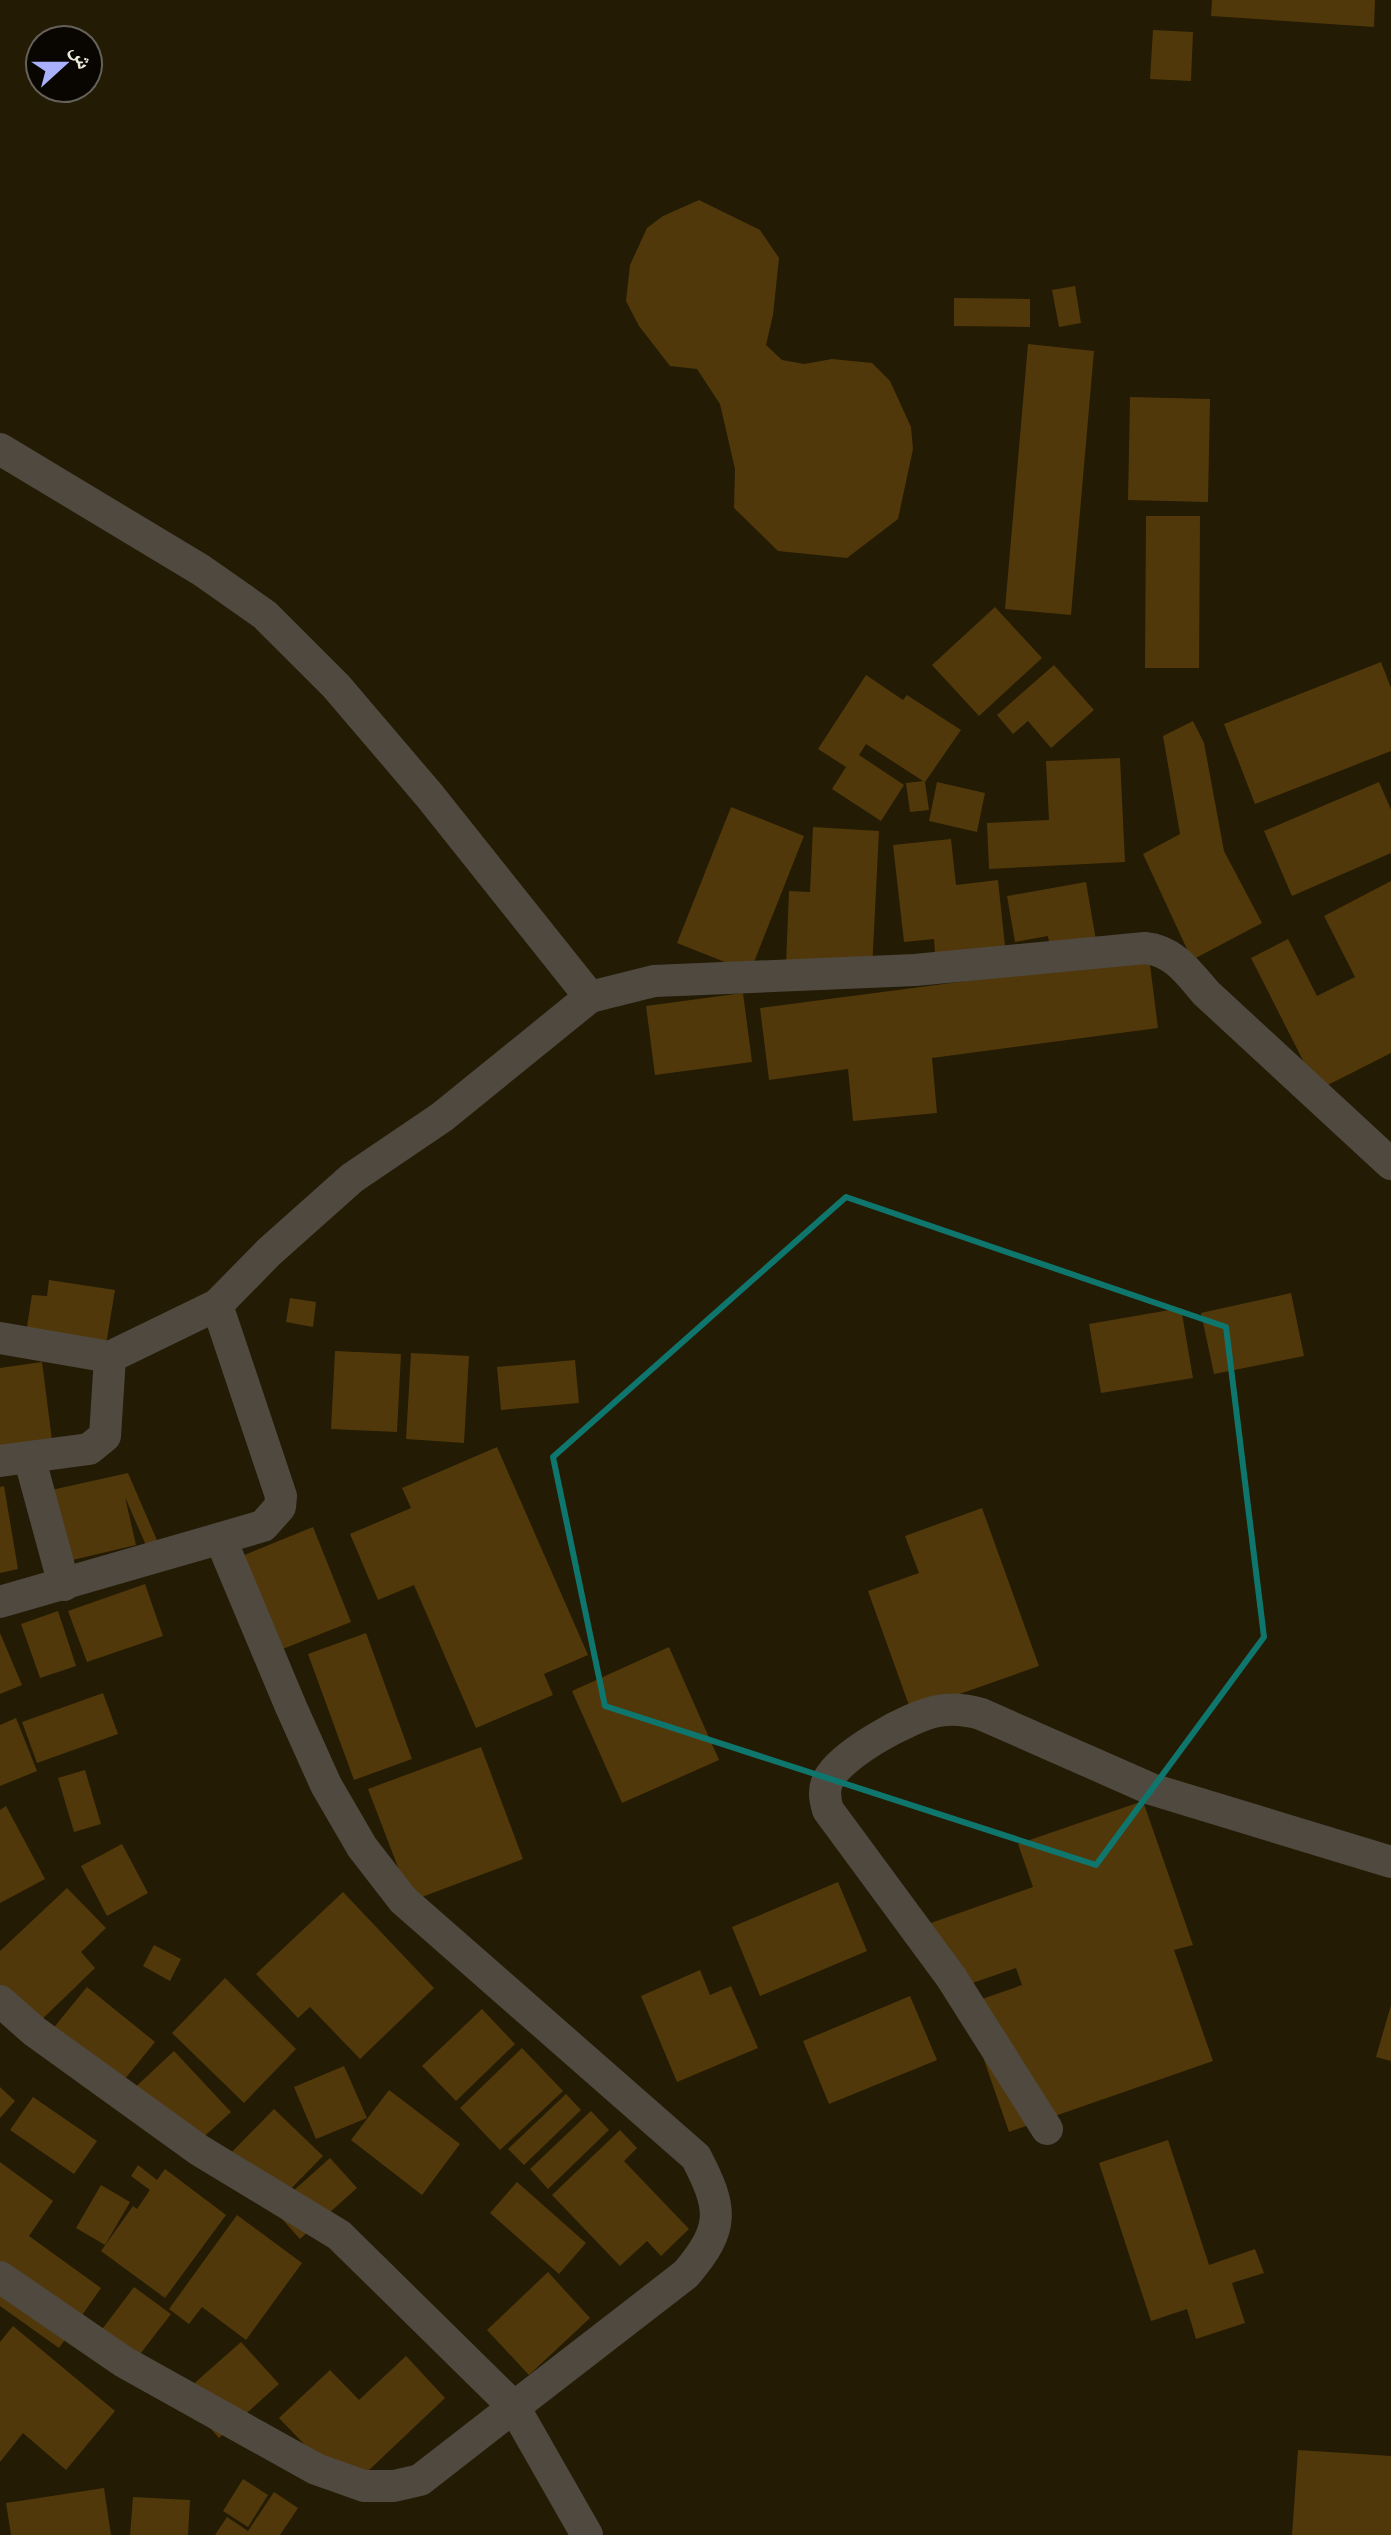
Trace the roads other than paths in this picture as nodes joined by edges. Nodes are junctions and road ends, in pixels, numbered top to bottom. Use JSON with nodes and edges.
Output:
{"nodes":[{"id":1,"x":0,"y":449,"type":"edge"},
{"id":2,"x":590,"y":997,"type":"junction"},
{"id":3,"x":1391,"y":1164,"type":"edge"},
{"id":4,"x":217,"y":1305,"type":"junction"},
{"id":5,"x":0,"y":1338,"type":"edge"},
{"id":6,"x":110,"y":1357,"type":"junction"},
{"id":7,"x":15,"y":1460,"type":"edge"},
{"id":8,"x":221,"y":1540,"type":"junction"},
{"id":9,"x":64,"y":1585,"type":"junction"},
{"id":10,"x":0,"y":1602,"type":"edge"},
{"id":11,"x":1391,"y":1862,"type":"edge"},
{"id":12,"x":0,"y":2001,"type":"edge"},
{"id":13,"x":1047,"y":2129,"type":"dead end"},
{"id":14,"x":0,"y":2277,"type":"edge"},
{"id":15,"x":514,"y":2407,"type":"junction"},
{"id":16,"x":587,"y":2535,"type":"edge"}],
"edges":[{"from":1,"to":2,"type":"street"},
{"from":2,"to":3,"type":"street"},
{"from":2,"to":4,"type":"street"},
{"from":4,"to":6,"type":"street"},
{"from":4,"to":8,"type":"street"},
{"from":5,"to":6,"type":"street"},
{"from":6,"to":7,"type":"street"},
{"from":7,"to":9,"type":"street"},
{"from":8,"to":9,"type":"street"},
{"from":8,"to":15,"type":"street"},
{"from":9,"to":10,"type":"street"},
{"from":11,"to":13,"type":"street"},
{"from":12,"to":15,"type":"street"},
{"from":14,"to":15,"type":"street"},
{"from":15,"to":16,"type":"street"}]}
